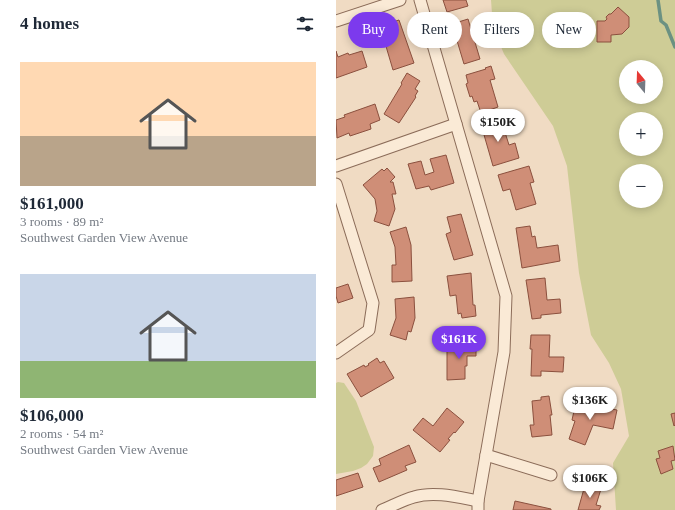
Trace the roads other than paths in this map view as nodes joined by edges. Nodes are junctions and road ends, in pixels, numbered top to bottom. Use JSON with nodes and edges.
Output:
{"nodes":[{"id":1,"x":400,"y":0,"type":"edge"},
{"id":2,"x":420,"y":0,"type":"edge"},
{"id":3,"x":336,"y":21,"type":"edge"},
{"id":4,"x":456,"y":124,"type":"junction"},
{"id":5,"x":336,"y":166,"type":"edge"},
{"id":6,"x":336,"y":184,"type":"edge"},
{"id":7,"x":336,"y":353,"type":"edge"},
{"id":8,"x":486,"y":455,"type":"junction"},
{"id":9,"x":551,"y":475,"type":"dead end"},
{"id":10,"x":478,"y":505,"type":"edge"},
{"id":11,"x":382,"y":510,"type":"edge"}],
"edges":[{"from":1,"to":3,"type":"street"},
{"from":2,"to":4,"type":"street"},
{"from":4,"to":5,"type":"street"},
{"from":4,"to":8,"type":"street"},
{"from":6,"to":7,"type":"street"},
{"from":8,"to":9,"type":"street"},
{"from":8,"to":10,"type":"street"},
{"from":10,"to":11,"type":"street"}]}
